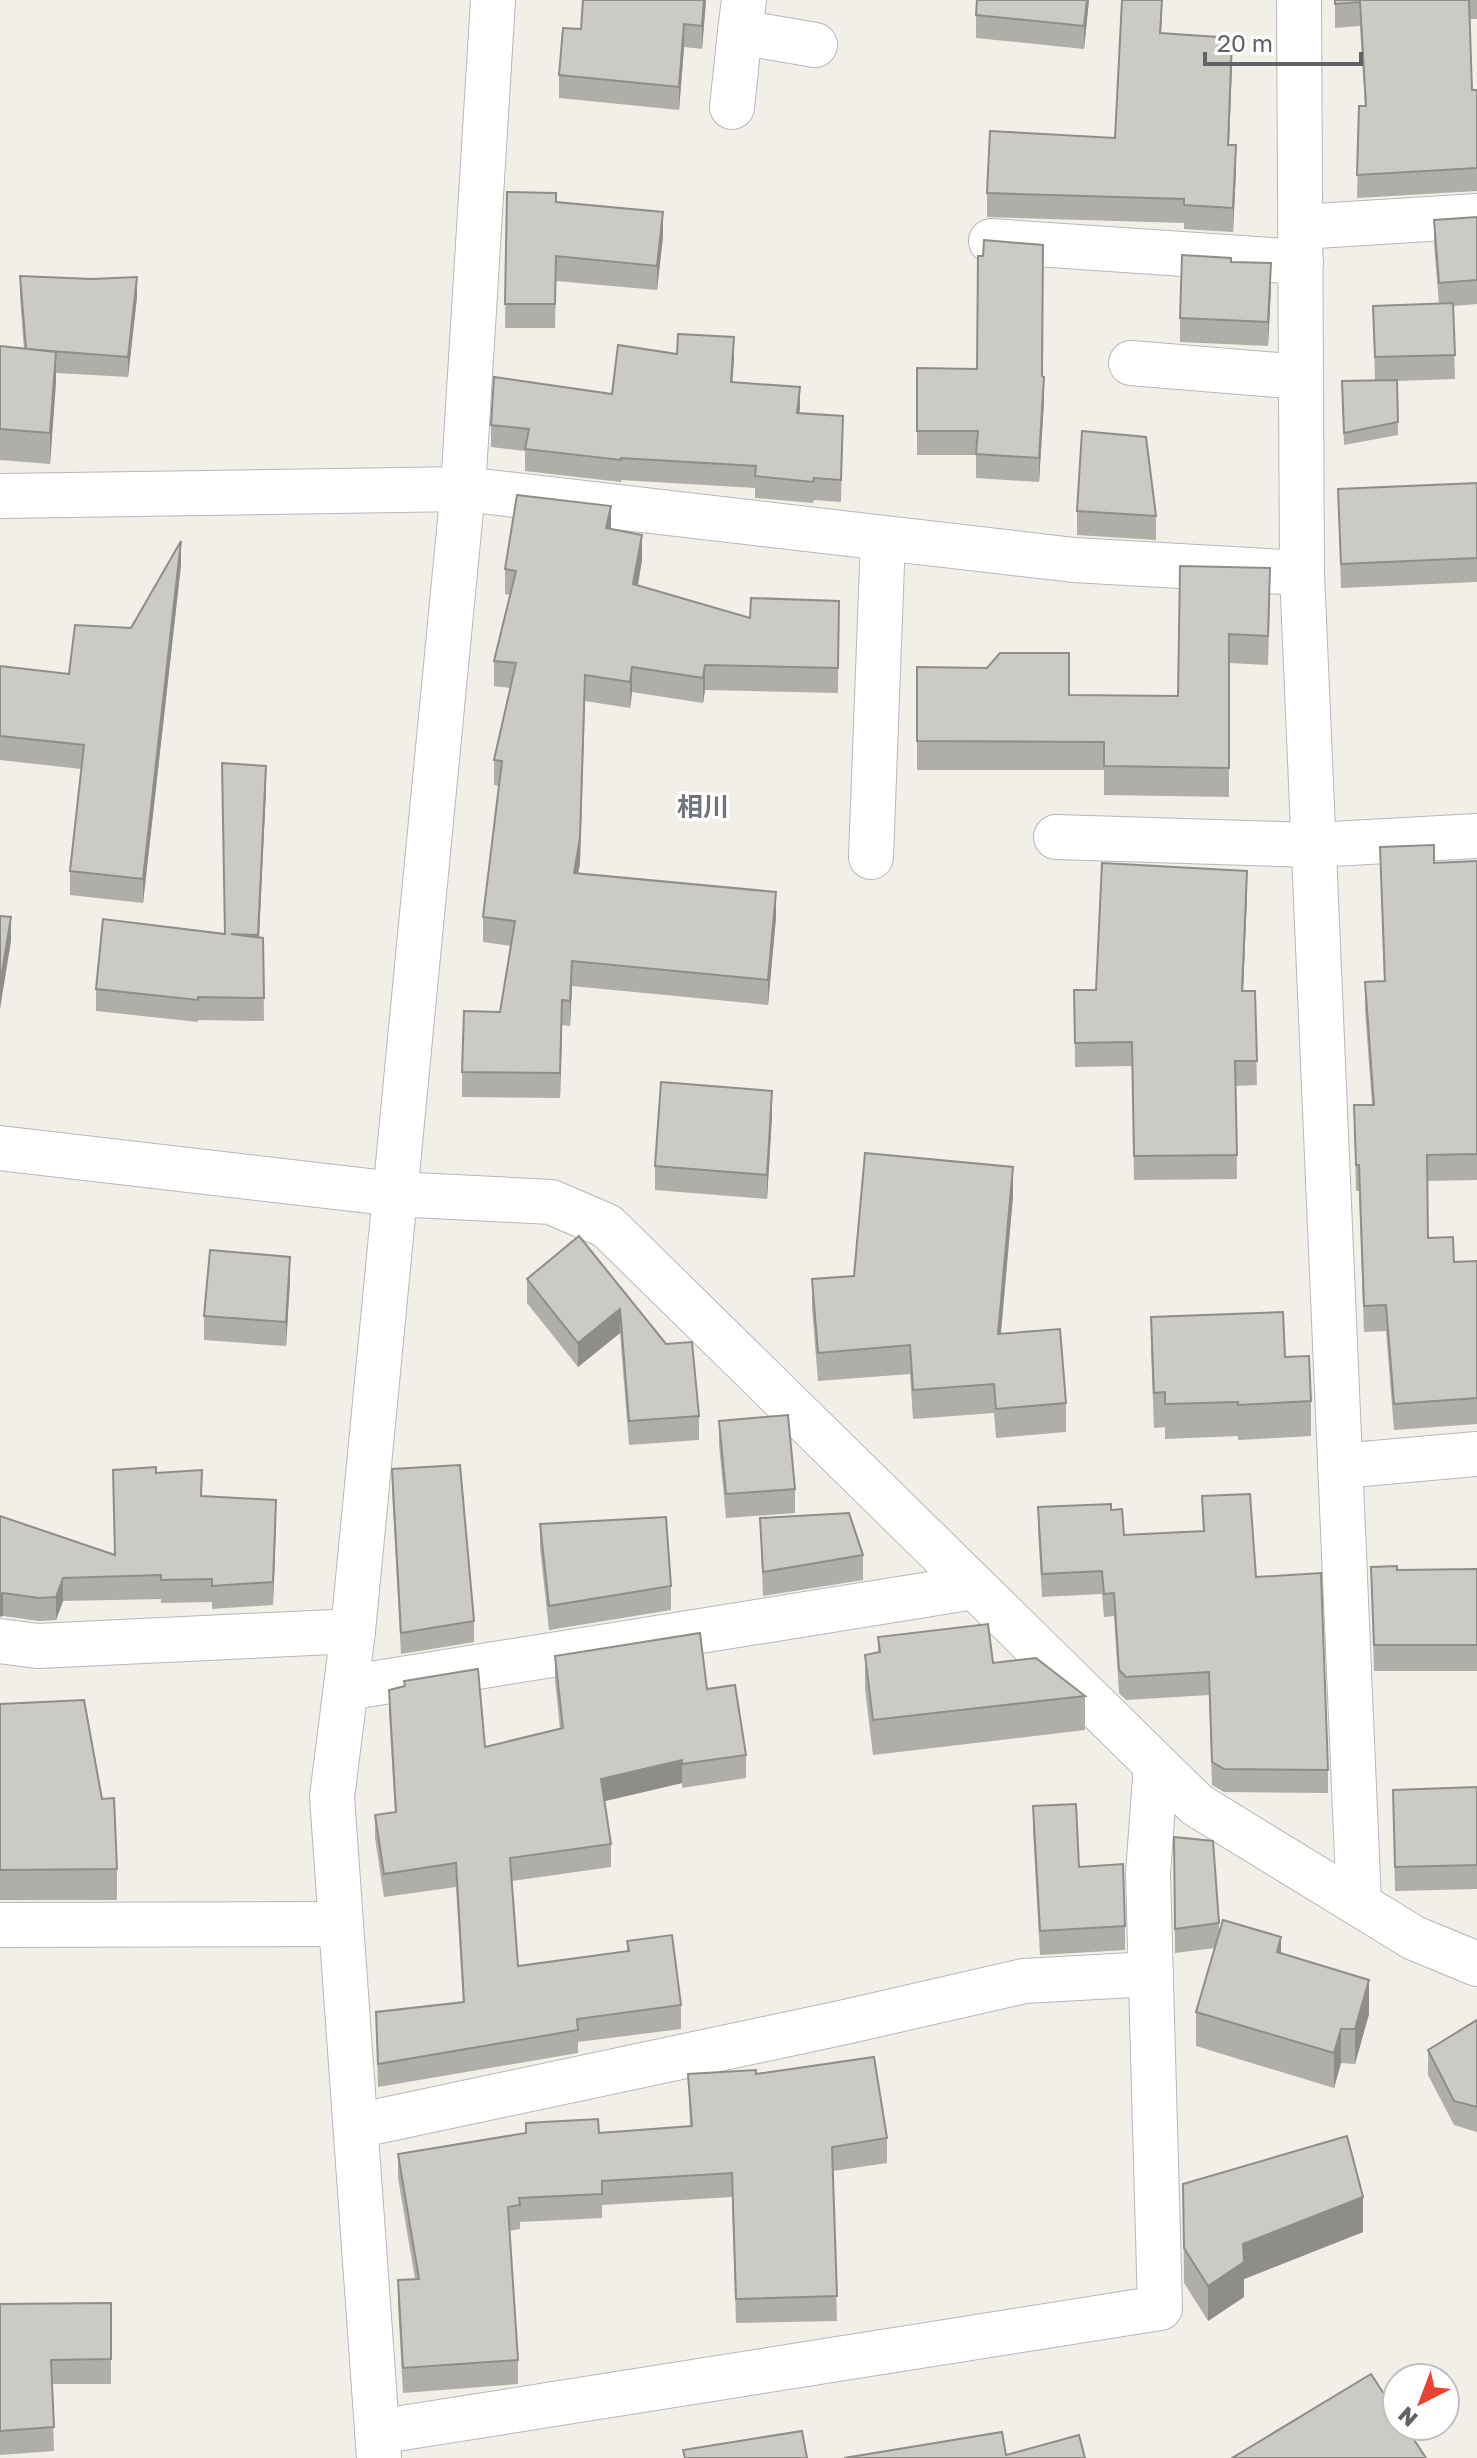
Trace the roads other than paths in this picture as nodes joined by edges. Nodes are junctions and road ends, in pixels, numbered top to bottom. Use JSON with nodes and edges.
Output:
{"nodes":[{"id":1,"x":493,"y":0,"type":"edge"},
{"id":2,"x":1299,"y":0,"type":"edge"},
{"id":3,"x":742,"y":16,"type":"edge"},
{"id":4,"x":815,"y":45,"type":"dead end"},
{"id":5,"x":732,"y":107,"type":"dead end"},
{"id":6,"x":1477,"y":216,"type":"edge"},
{"id":7,"x":991,"y":241,"type":"edge"},
{"id":8,"x":1300,"y":244,"type":"junction"},
{"id":9,"x":1131,"y":363,"type":"dead end"},
{"id":10,"x":1301,"y":377,"type":"junction"},
{"id":11,"x":463,"y":489,"type":"junction"},
{"id":12,"x":0,"y":496,"type":"edge"},
{"id":13,"x":883,"y":538,"type":"junction"},
{"id":14,"x":1302,"y":573,"type":"junction"},
{"id":15,"x":1477,"y":836,"type":"edge"},
{"id":16,"x":1056,"y":837,"type":"dead end"},
{"id":17,"x":1314,"y":845,"type":"junction"},
{"id":18,"x":871,"y":857,"type":"dead end"},
{"id":19,"x":0,"y":1148,"type":"edge"},
{"id":20,"x":395,"y":1194,"type":"junction"},
{"id":21,"x":1477,"y":1454,"type":"edge"},
{"id":22,"x":1340,"y":1466,"type":"junction"},
{"id":23,"x":974,"y":1587,"type":"junction"},
{"id":24,"x":353,"y":1631,"type":"junction"},
{"id":25,"x":0,"y":1641,"type":"edge"},
{"id":26,"x":346,"y":1688,"type":"junction"},
{"id":27,"x":1156,"y":1765,"type":"junction"},
{"id":28,"x":1359,"y":1904,"type":"junction"},
{"id":29,"x":341,"y":1924,"type":"junction"},
{"id":30,"x":0,"y":1925,"type":"edge"},
{"id":31,"x":1477,"y":1964,"type":"edge"},
{"id":32,"x":1151,"y":1974,"type":"junction"},
{"id":33,"x":356,"y":2126,"type":"junction"},
{"id":34,"x":378,"y":2445,"type":"edge"}],
"edges":[{"from":1,"to":11,"type":"street"},
{"from":2,"to":8,"type":"street"},
{"from":3,"to":4,"type":"street"},
{"from":3,"to":5,"type":"street"},
{"from":6,"to":8,"type":"street"},
{"from":7,"to":8,"type":"street"},
{"from":8,"to":10,"type":"street"},
{"from":9,"to":10,"type":"street"},
{"from":10,"to":14,"type":"street"},
{"from":11,"to":12,"type":"street"},
{"from":11,"to":13,"type":"street"},
{"from":11,"to":20,"type":"street"},
{"from":13,"to":14,"type":"street"},
{"from":13,"to":18,"type":"street"},
{"from":14,"to":17,"type":"street"},
{"from":15,"to":17,"type":"street"},
{"from":16,"to":17,"type":"street"},
{"from":17,"to":22,"type":"street"},
{"from":19,"to":20,"type":"street"},
{"from":20,"to":23,"type":"street"},
{"from":20,"to":24,"type":"street"},
{"from":21,"to":22,"type":"street"},
{"from":22,"to":28,"type":"street"},
{"from":23,"to":26,"type":"street"},
{"from":23,"to":27,"type":"street"},
{"from":24,"to":25,"type":"street"},
{"from":24,"to":26,"type":"street"},
{"from":26,"to":29,"type":"street"},
{"from":27,"to":28,"type":"street"},
{"from":27,"to":32,"type":"street"},
{"from":28,"to":31,"type":"street"},
{"from":29,"to":30,"type":"street"},
{"from":29,"to":33,"type":"street"},
{"from":32,"to":33,"type":"street"},
{"from":32,"to":34,"type":"street"},
{"from":33,"to":34,"type":"street"}]}
